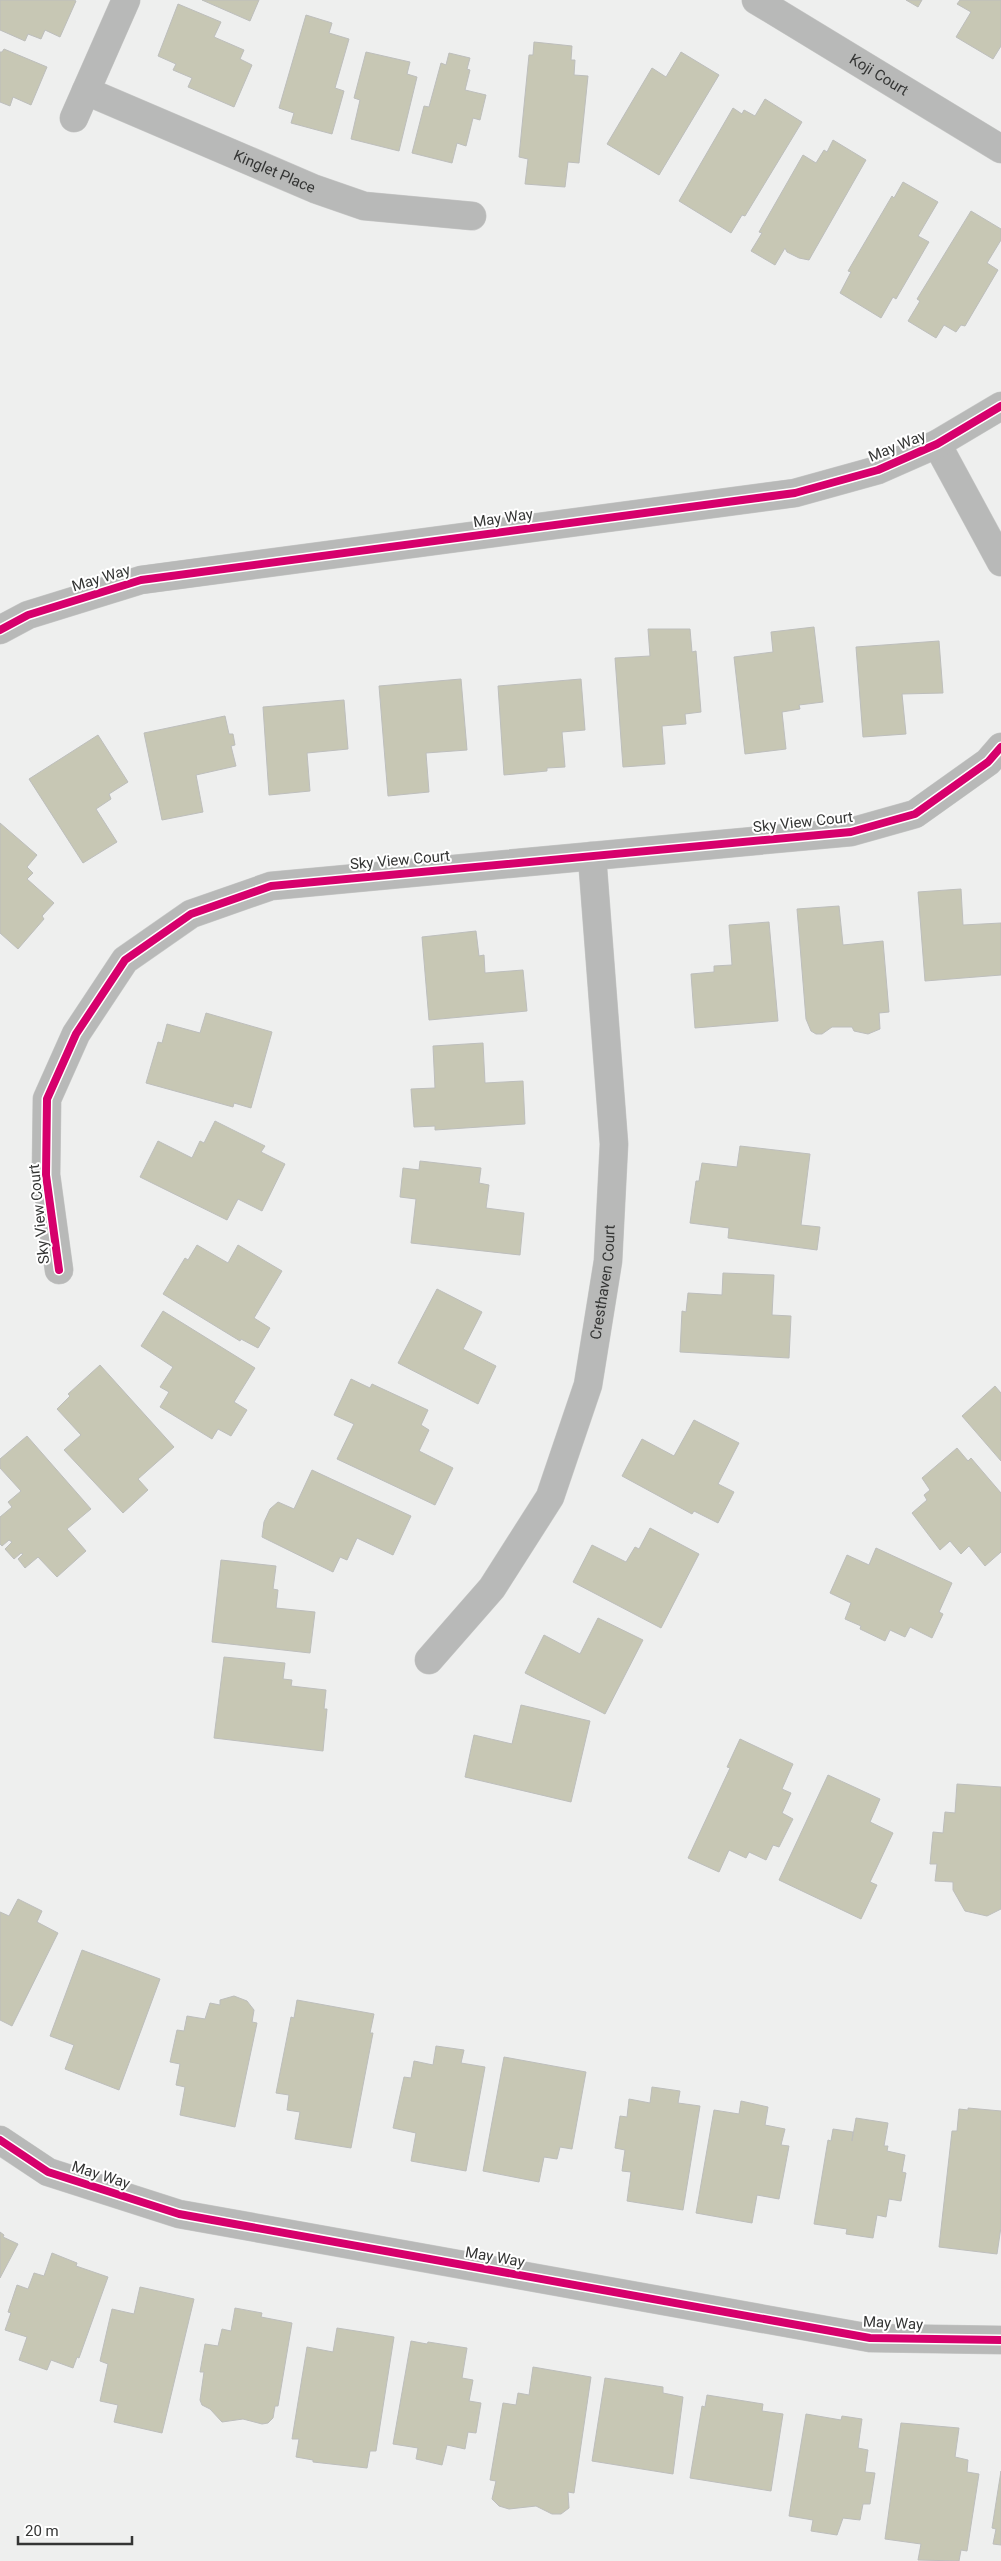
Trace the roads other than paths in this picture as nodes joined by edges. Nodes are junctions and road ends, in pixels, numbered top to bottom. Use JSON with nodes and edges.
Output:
{"nodes":[{"id":1,"x":126,"y":0,"type":"edge"},
{"id":2,"x":756,"y":0,"type":"edge"},
{"id":3,"x":86,"y":91,"type":"junction"},
{"id":4,"x":74,"y":118,"type":"dead end"},
{"id":5,"x":1001,"y":148,"type":"edge"},
{"id":6,"x":472,"y":216,"type":"dead end"},
{"id":7,"x":1001,"y":406,"type":"edge"},
{"id":8,"x":937,"y":444,"type":"junction"},
{"id":9,"x":1001,"y":562,"type":"edge"},
{"id":10,"x":0,"y":630,"type":"edge"},
{"id":11,"x":1001,"y":747,"type":"edge"},
{"id":12,"x":592,"y":856,"type":"junction"},
{"id":13,"x":59,"y":1270,"type":"dead end"},
{"id":14,"x":429,"y":1660,"type":"dead end"},
{"id":15,"x":0,"y":2140,"type":"edge"},
{"id":16,"x":1001,"y":2340,"type":"edge"}],
"edges":[{"from":1,"to":3,"type":"street"},
{"from":2,"to":5,"type":"street","name":"Koji Court"},
{"from":3,"to":4,"type":"street"},
{"from":3,"to":6,"type":"street","name":"Kinglet Place"},
{"from":7,"to":8,"type":"street","name":"May Way"},
{"from":8,"to":9,"type":"street"},
{"from":8,"to":10,"type":"street","name":"May Way"},
{"from":11,"to":12,"type":"street","name":"Sky View Court"},
{"from":12,"to":13,"type":"street","name":"Sky View Court"},
{"from":12,"to":14,"type":"street","name":"Cresthaven Court"},
{"from":15,"to":16,"type":"street","name":"May Way"}]}
